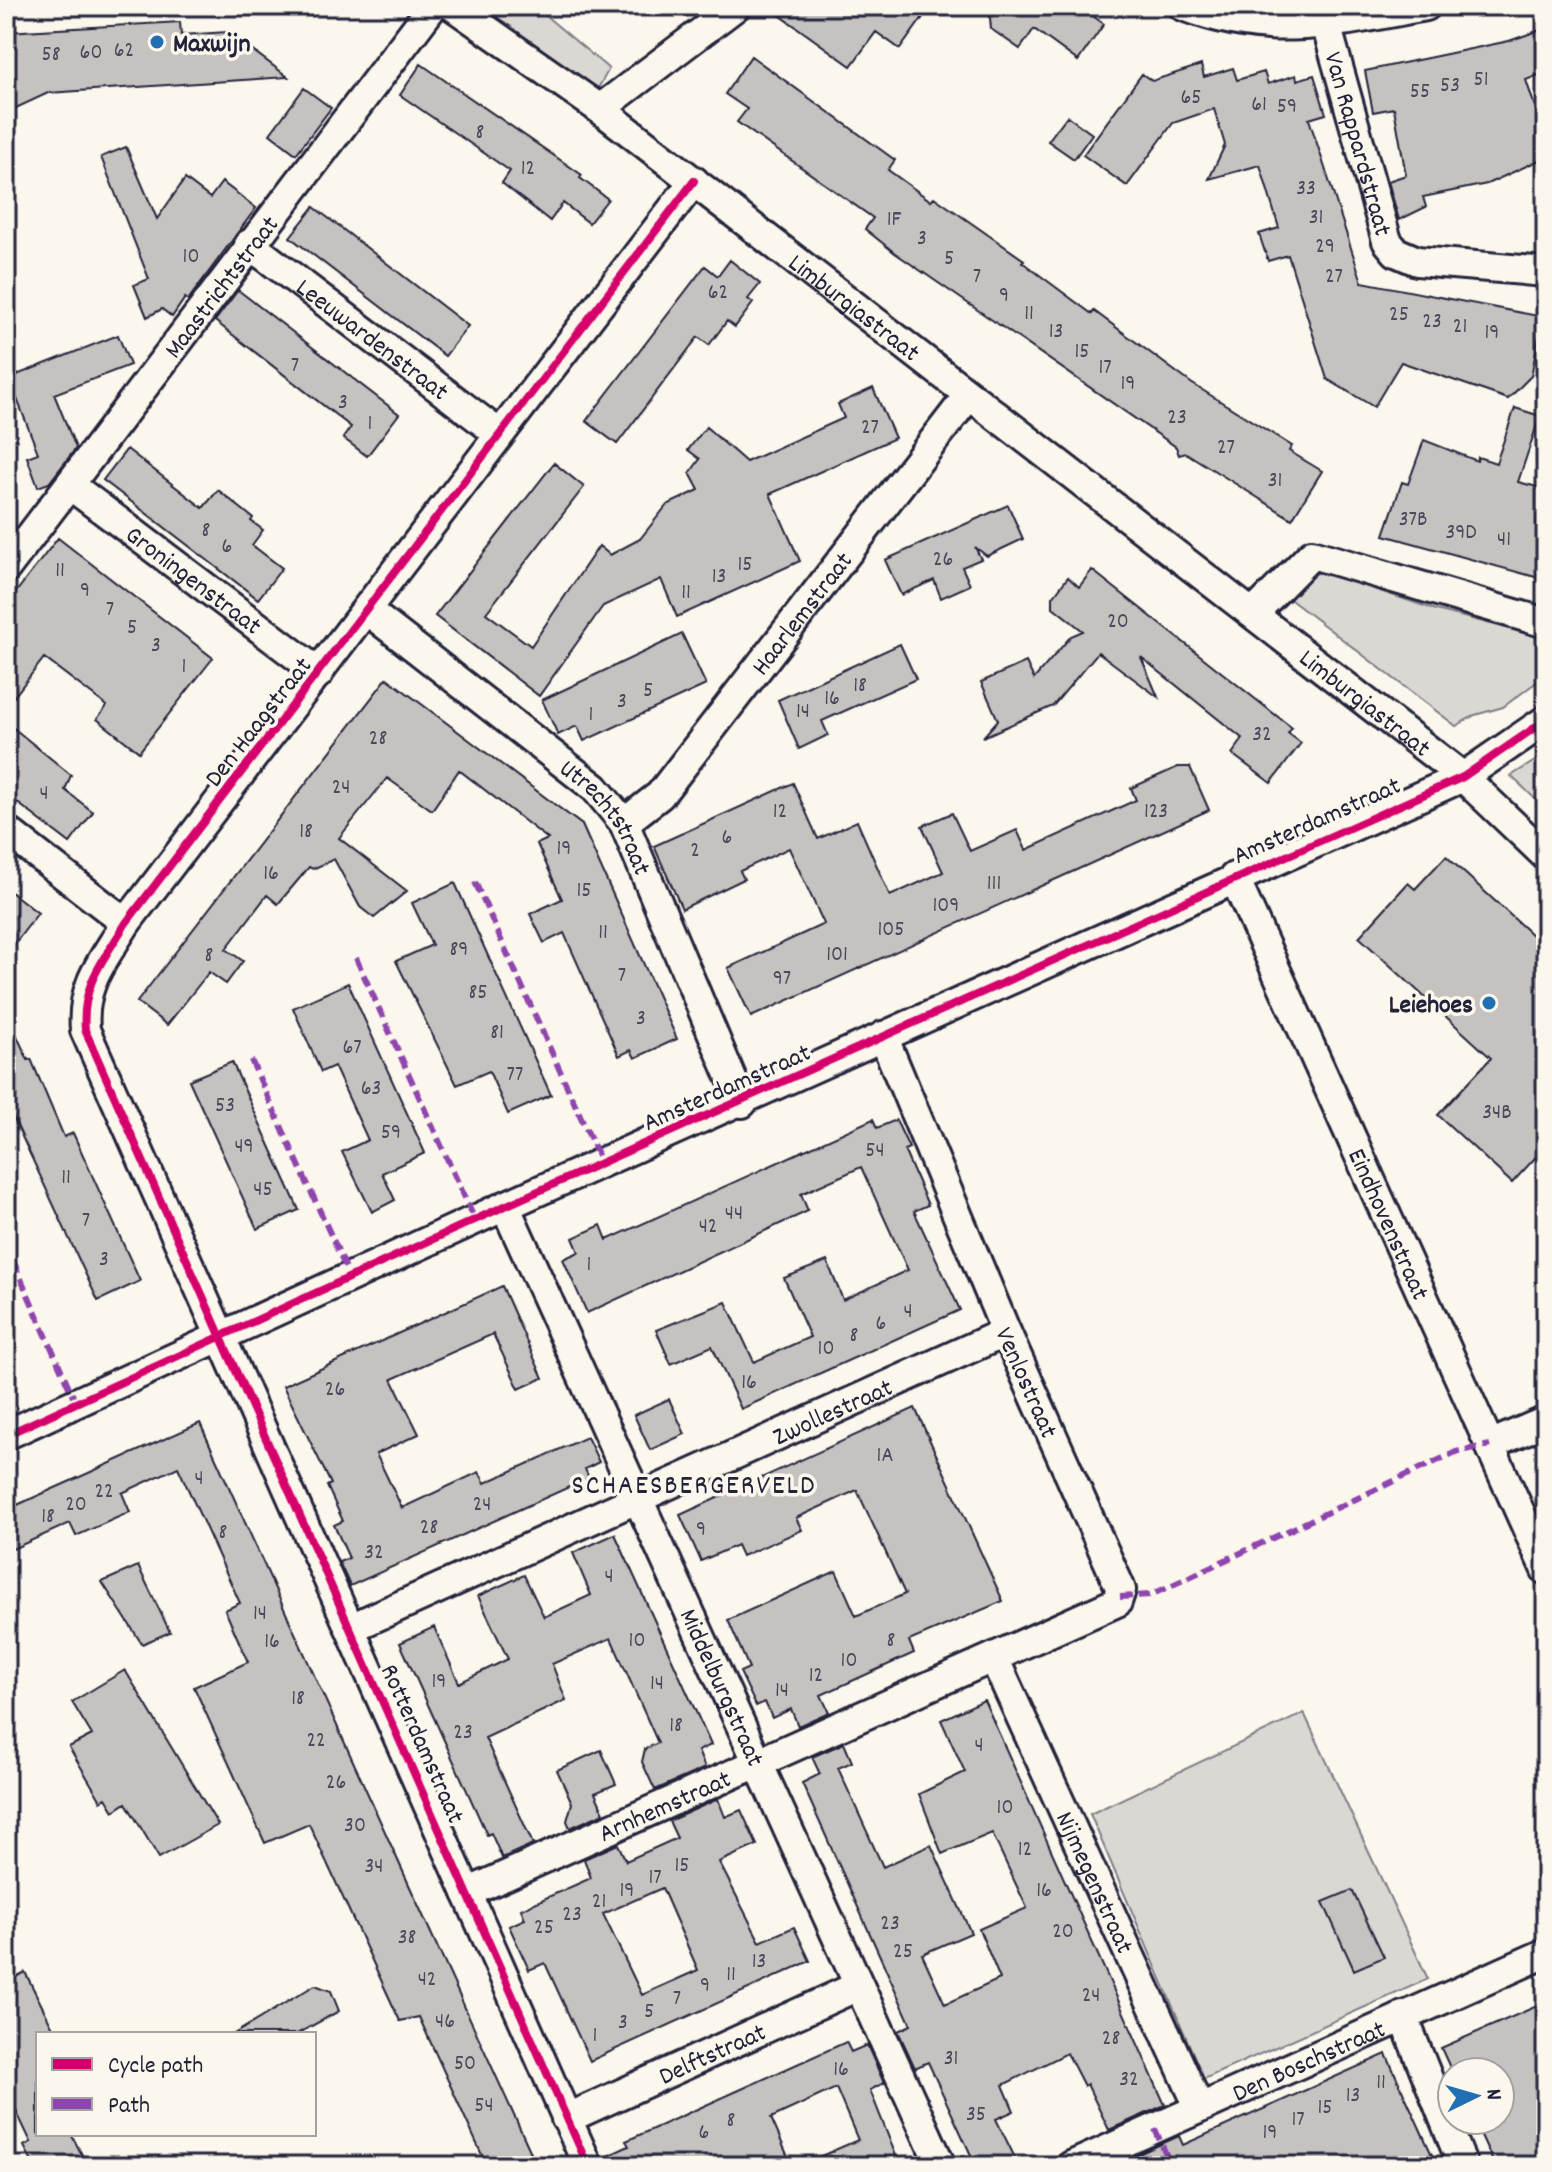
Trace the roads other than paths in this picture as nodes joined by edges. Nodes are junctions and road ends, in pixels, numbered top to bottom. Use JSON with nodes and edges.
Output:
{"nodes":[{"id":1,"x":433,"y":6,"type":"edge"},
{"id":2,"x":453,"y":6,"type":"edge"},
{"id":3,"x":736,"y":6,"type":"edge"},
{"id":4,"x":1183,"y":6,"type":"edge"},
{"id":5,"x":1426,"y":6,"type":"edge"},
{"id":6,"x":1326,"y":24,"type":"junction"},
{"id":7,"x":600,"y":109,"type":"junction"},
{"id":8,"x":694,"y":181,"type":"junction"},
{"id":9,"x":249,"y":244,"type":"junction"},
{"id":10,"x":1546,"y":272,"type":"edge"},
{"id":11,"x":969,"y":395,"type":"junction"},
{"id":12,"x":498,"y":433,"type":"junction"},
{"id":13,"x":70,"y":485,"type":"junction"},
{"id":14,"x":6,"y":568,"type":"edge"},
{"id":15,"x":368,"y":611,"type":"junction"},
{"id":16,"x":1253,"y":614,"type":"junction"},
{"id":17,"x":1546,"y":623,"type":"edge"},
{"id":18,"x":319,"y":673,"type":"junction"},
{"id":19,"x":1546,"y":720,"type":"edge"},
{"id":20,"x":1463,"y":777,"type":"junction"},
{"id":21,"x":624,"y":823,"type":"junction"},
{"id":22,"x":6,"y":830,"type":"edge"},
{"id":23,"x":1546,"y":856,"type":"edge"},
{"id":24,"x":1234,"y":877,"type":"junction"},
{"id":25,"x":126,"y":923,"type":"junction"},
{"id":26,"x":883,"y":1036,"type":"junction"},
{"id":27,"x":742,"y":1103,"type":"junction"},
{"id":28,"x":505,"y":1206,"type":"junction"},
{"id":29,"x":1006,"y":1332,"type":"junction"},
{"id":30,"x":221,"y":1336,"type":"junction"},
{"id":31,"x":1546,"y":1421,"type":"edge"},
{"id":32,"x":6,"y":1435,"type":"edge"},
{"id":33,"x":1490,"y":1445,"type":"junction"},
{"id":34,"x":637,"y":1498,"type":"junction"},
{"id":35,"x":1546,"y":1570,"type":"edge"},
{"id":36,"x":351,"y":1628,"type":"junction"},
{"id":37,"x":994,"y":1658,"type":"junction"},
{"id":38,"x":759,"y":1764,"type":"junction"},
{"id":39,"x":467,"y":1893,"type":"junction"},
{"id":40,"x":1546,"y":1953,"type":"edge"},
{"id":41,"x":858,"y":1986,"type":"junction"},
{"id":42,"x":1403,"y":2016,"type":"junction"},
{"id":43,"x":1199,"y":2107,"type":"junction"},
{"id":44,"x":566,"y":2119,"type":"junction"},
{"id":45,"x":588,"y":2166,"type":"edge"},
{"id":46,"x":941,"y":2166,"type":"edge"},
{"id":47,"x":1071,"y":2166,"type":"edge"},
{"id":48,"x":1463,"y":2166,"type":"edge"}],
"edges":[{"from":1,"to":9,"type":"street","name":"Maastrichtstraat"},
{"from":2,"to":7,"type":"street","name":"Limburgiastraat"},
{"from":3,"to":7,"type":"street"},
{"from":4,"to":6,"type":"street"},
{"from":5,"to":6,"type":"street"},
{"from":6,"to":10,"type":"street","name":"Van Rappardstraat"},
{"from":7,"to":8,"type":"street","name":"Limburgiastraat"},
{"from":8,"to":11,"type":"street","name":"Limburgiastraat"},
{"from":8,"to":12,"type":"street","name":"Den Haagstraat"},
{"from":9,"to":12,"type":"street","name":"Leeuwardenstraat"},
{"from":9,"to":13,"type":"street","name":"Maastrichtstraat"},
{"from":11,"to":16,"type":"street","name":"Limburgiastraat"},
{"from":11,"to":21,"type":"street","name":"Haarlemstraat"},
{"from":12,"to":15,"type":"street","name":"Den Haagstraat"},
{"from":13,"to":14,"type":"street","name":"Maastrichtstraat"},
{"from":13,"to":18,"type":"street","name":"Groningenstraat"},
{"from":15,"to":18,"type":"street","name":"Den Haagstraat"},
{"from":15,"to":21,"type":"street","name":"Utrechtstraat"},
{"from":16,"to":17,"type":"street"},
{"from":16,"to":20,"type":"street","name":"Limburgiastraat"},
{"from":18,"to":25,"type":"street","name":"Den Haagstraat"},
{"from":19,"to":20,"type":"street","name":"Amsterdamstraat"},
{"from":20,"to":23,"type":"street","name":"Limburgiastraat"},
{"from":20,"to":24,"type":"street","name":"Amsterdamstraat"},
{"from":21,"to":27,"type":"street","name":"Utrechtstraat"},
{"from":22,"to":25,"type":"street"},
{"from":24,"to":26,"type":"street","name":"Amsterdamstraat"},
{"from":24,"to":33,"type":"street","name":"Eindhovenstraat"},
{"from":25,"to":30,"type":"street","name":"Den Haagstraat"},
{"from":26,"to":27,"type":"street","name":"Amsterdamstraat"},
{"from":26,"to":29,"type":"street","name":"Venlostraat"},
{"from":27,"to":28,"type":"street","name":"Amsterdamstraat"},
{"from":28,"to":30,"type":"street","name":"Amsterdamstraat"},
{"from":28,"to":34,"type":"street","name":"Middelburgstraat"},
{"from":29,"to":34,"type":"street","name":"Zwollestraat"},
{"from":29,"to":37,"type":"street","name":"Venlostraat"},
{"from":30,"to":32,"type":"street","name":"Amsterdamstraat"},
{"from":30,"to":36,"type":"street","name":"Rotterdamstraat"},
{"from":31,"to":33,"type":"street"},
{"from":33,"to":35,"type":"street","name":"Eindhovenstraat"},
{"from":34,"to":36,"type":"street","name":"Zwollestraat"},
{"from":34,"to":38,"type":"street","name":"Middelburgstraat"},
{"from":36,"to":39,"type":"street","name":"Rotterdamstraat"},
{"from":37,"to":38,"type":"street","name":"Arnhemstraat"},
{"from":37,"to":43,"type":"street","name":"Nijmegenstraat"},
{"from":38,"to":39,"type":"street","name":"Arnhemstraat"},
{"from":38,"to":41,"type":"street","name":"Middelburgstraat"},
{"from":39,"to":44,"type":"street","name":"Rotterdamstraat"},
{"from":40,"to":42,"type":"street","name":"Den Boschstraat"},
{"from":41,"to":44,"type":"street","name":"Delftstraat"},
{"from":41,"to":46,"type":"street","name":"Middelburgstraat"},
{"from":42,"to":43,"type":"street","name":"Den Boschstraat"},
{"from":42,"to":48,"type":"street"},
{"from":43,"to":47,"type":"street","name":"Den Boschstraat"},
{"from":44,"to":45,"type":"street","name":"Rotterdamstraat"}]}
